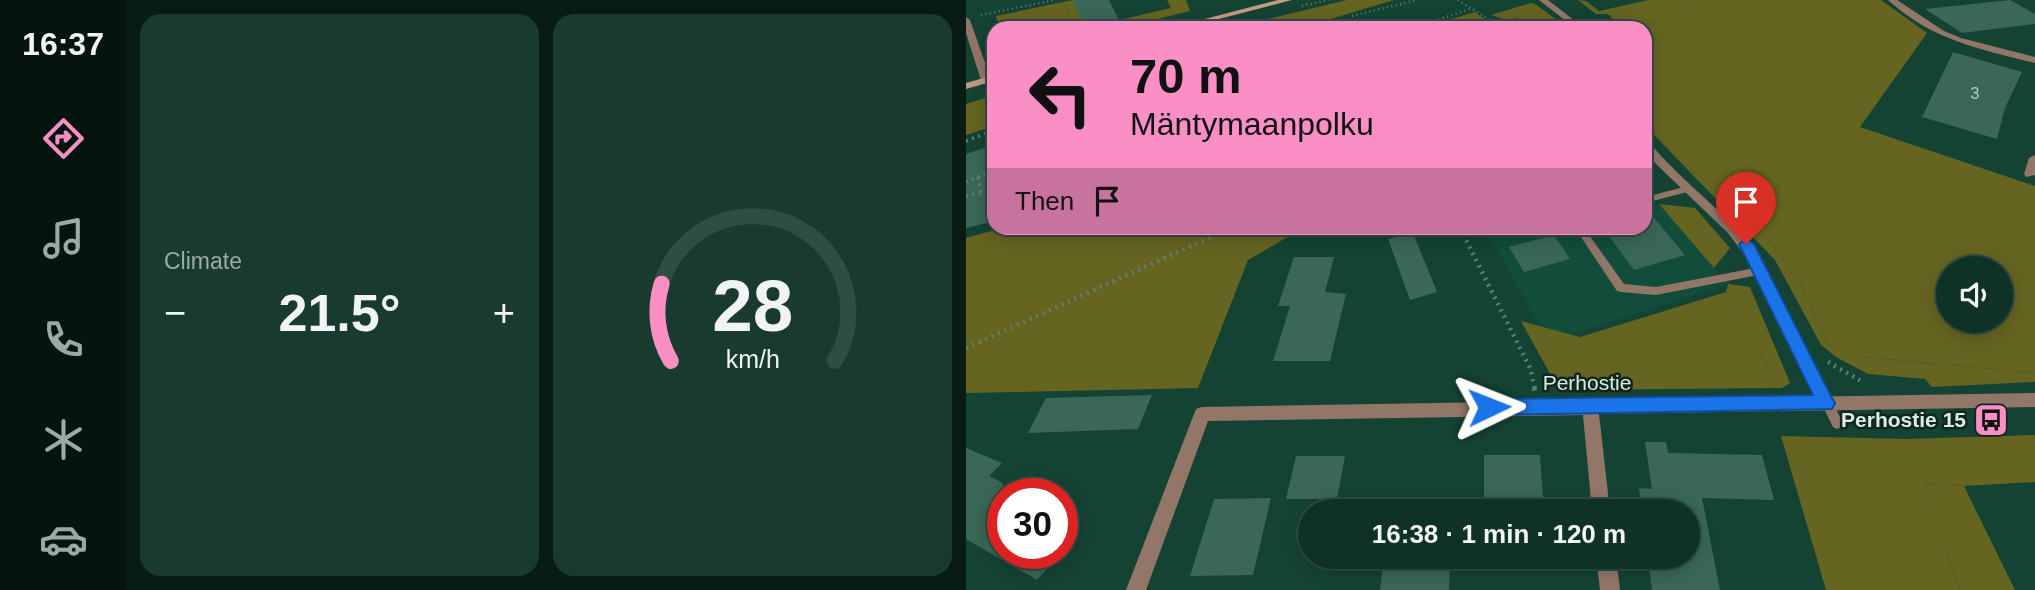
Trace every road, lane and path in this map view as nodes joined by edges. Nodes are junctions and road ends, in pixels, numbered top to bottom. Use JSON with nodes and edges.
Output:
{"nodes":[{"id":1,"x":1055,"y":0,"type":"edge"},
{"id":2,"x":1289,"y":0,"type":"edge"},
{"id":3,"x":1417,"y":0,"type":"edge"},
{"id":4,"x":1458,"y":0,"type":"edge"},
{"id":5,"x":1543,"y":0,"type":"edge"},
{"id":6,"x":1892,"y":0,"type":"edge"},
{"id":7,"x":1473,"y":8,"type":"junction"},
{"id":8,"x":979,"y":15,"type":"dead end"},
{"id":9,"x":1352,"y":16,"type":"dead end"},
{"id":10,"x":966,"y":20,"type":"edge"},
{"id":11,"x":1203,"y":21,"type":"edge"},
{"id":12,"x":1436,"y":21,"type":"edge"},
{"id":13,"x":1492,"y":21,"type":"edge"},
{"id":14,"x":1571,"y":21,"type":"edge"},
{"id":15,"x":2035,"y":60,"type":"edge"},
{"id":16,"x":987,"y":72,"type":"edge"},
{"id":17,"x":987,"y":80,"type":"edge"},
{"id":18,"x":966,"y":86,"type":"edge"},
{"id":19,"x":987,"y":133,"type":"edge"},
{"id":20,"x":966,"y":141,"type":"edge"},
{"id":21,"x":1652,"y":152,"type":"edge"},
{"id":22,"x":2035,"y":158,"type":"edge"},
{"id":23,"x":987,"y":173,"type":"edge"},
{"id":24,"x":2030,"y":174,"type":"dead end"},
{"id":25,"x":978,"y":177,"type":"junction"},
{"id":26,"x":966,"y":182,"type":"edge"},
{"id":27,"x":1688,"y":189,"type":"junction"},
{"id":28,"x":987,"y":192,"type":"edge"},
{"id":29,"x":981,"y":193,"type":"junction"},
{"id":30,"x":966,"y":196,"type":"edge"},
{"id":31,"x":1652,"y":198,"type":"edge"},
{"id":32,"x":1216,"y":235,"type":"edge"},
{"id":33,"x":1464,"y":235,"type":"edge"},
{"id":34,"x":1584,"y":235,"type":"edge"},
{"id":35,"x":1759,"y":267,"type":"junction"},
{"id":36,"x":966,"y":348,"type":"edge"},
{"id":37,"x":1824,"y":359,"type":"dead end"},
{"id":38,"x":1868,"y":384,"type":"dead end"},
{"id":39,"x":2035,"y":400,"type":"edge"},
{"id":40,"x":1826,"y":403,"type":"junction"},
{"id":41,"x":1538,"y":406,"type":"junction"},
{"id":42,"x":1590,"y":406,"type":"junction"},
{"id":43,"x":1837,"y":423,"type":"dead end"},
{"id":44,"x":1600,"y":499,"type":"edge"},
{"id":45,"x":1608,"y":569,"type":"edge"},
{"id":46,"x":1136,"y":590,"type":"edge"},
{"id":47,"x":1610,"y":590,"type":"edge"}],
"edges":[{"from":1,"to":8,"type":"path"},
{"from":2,"to":11,"type":"main road"},
{"from":3,"to":9,"type":"path"},
{"from":4,"to":7,"type":"path"},
{"from":5,"to":14,"type":"street"},
{"from":6,"to":15,"type":"street"},
{"from":7,"to":12,"type":"path"},
{"from":7,"to":13,"type":"path"},
{"from":10,"to":16,"type":"street"},
{"from":17,"to":18,"type":"main road"},
{"from":19,"to":20,"type":"path"},
{"from":21,"to":27,"type":"street"},
{"from":22,"to":24,"type":"street"},
{"from":23,"to":25,"type":"path"},
{"from":25,"to":26,"type":"path"},
{"from":25,"to":29,"type":"path"},
{"from":27,"to":31,"type":"lane"},
{"from":27,"to":35,"type":"street"},
{"from":28,"to":29,"type":"path"},
{"from":29,"to":30,"type":"path"},
{"from":32,"to":36,"type":"path"},
{"from":33,"to":41,"type":"path"},
{"from":34,"to":35,"type":"lane"},
{"from":35,"to":40,"type":"lane"},
{"from":37,"to":38,"type":"path"},
{"from":39,"to":40,"type":"street","name":"Perhostie"},
{"from":40,"to":42,"type":"street","name":"Perhostie"},
{"from":40,"to":43,"type":"lane"},
{"from":41,"to":42,"type":"street","name":"Perhostie"},
{"from":41,"to":46,"type":"street","name":"Perhostie"},
{"from":42,"to":44,"type":"street"},
{"from":45,"to":47,"type":"street"}]}
